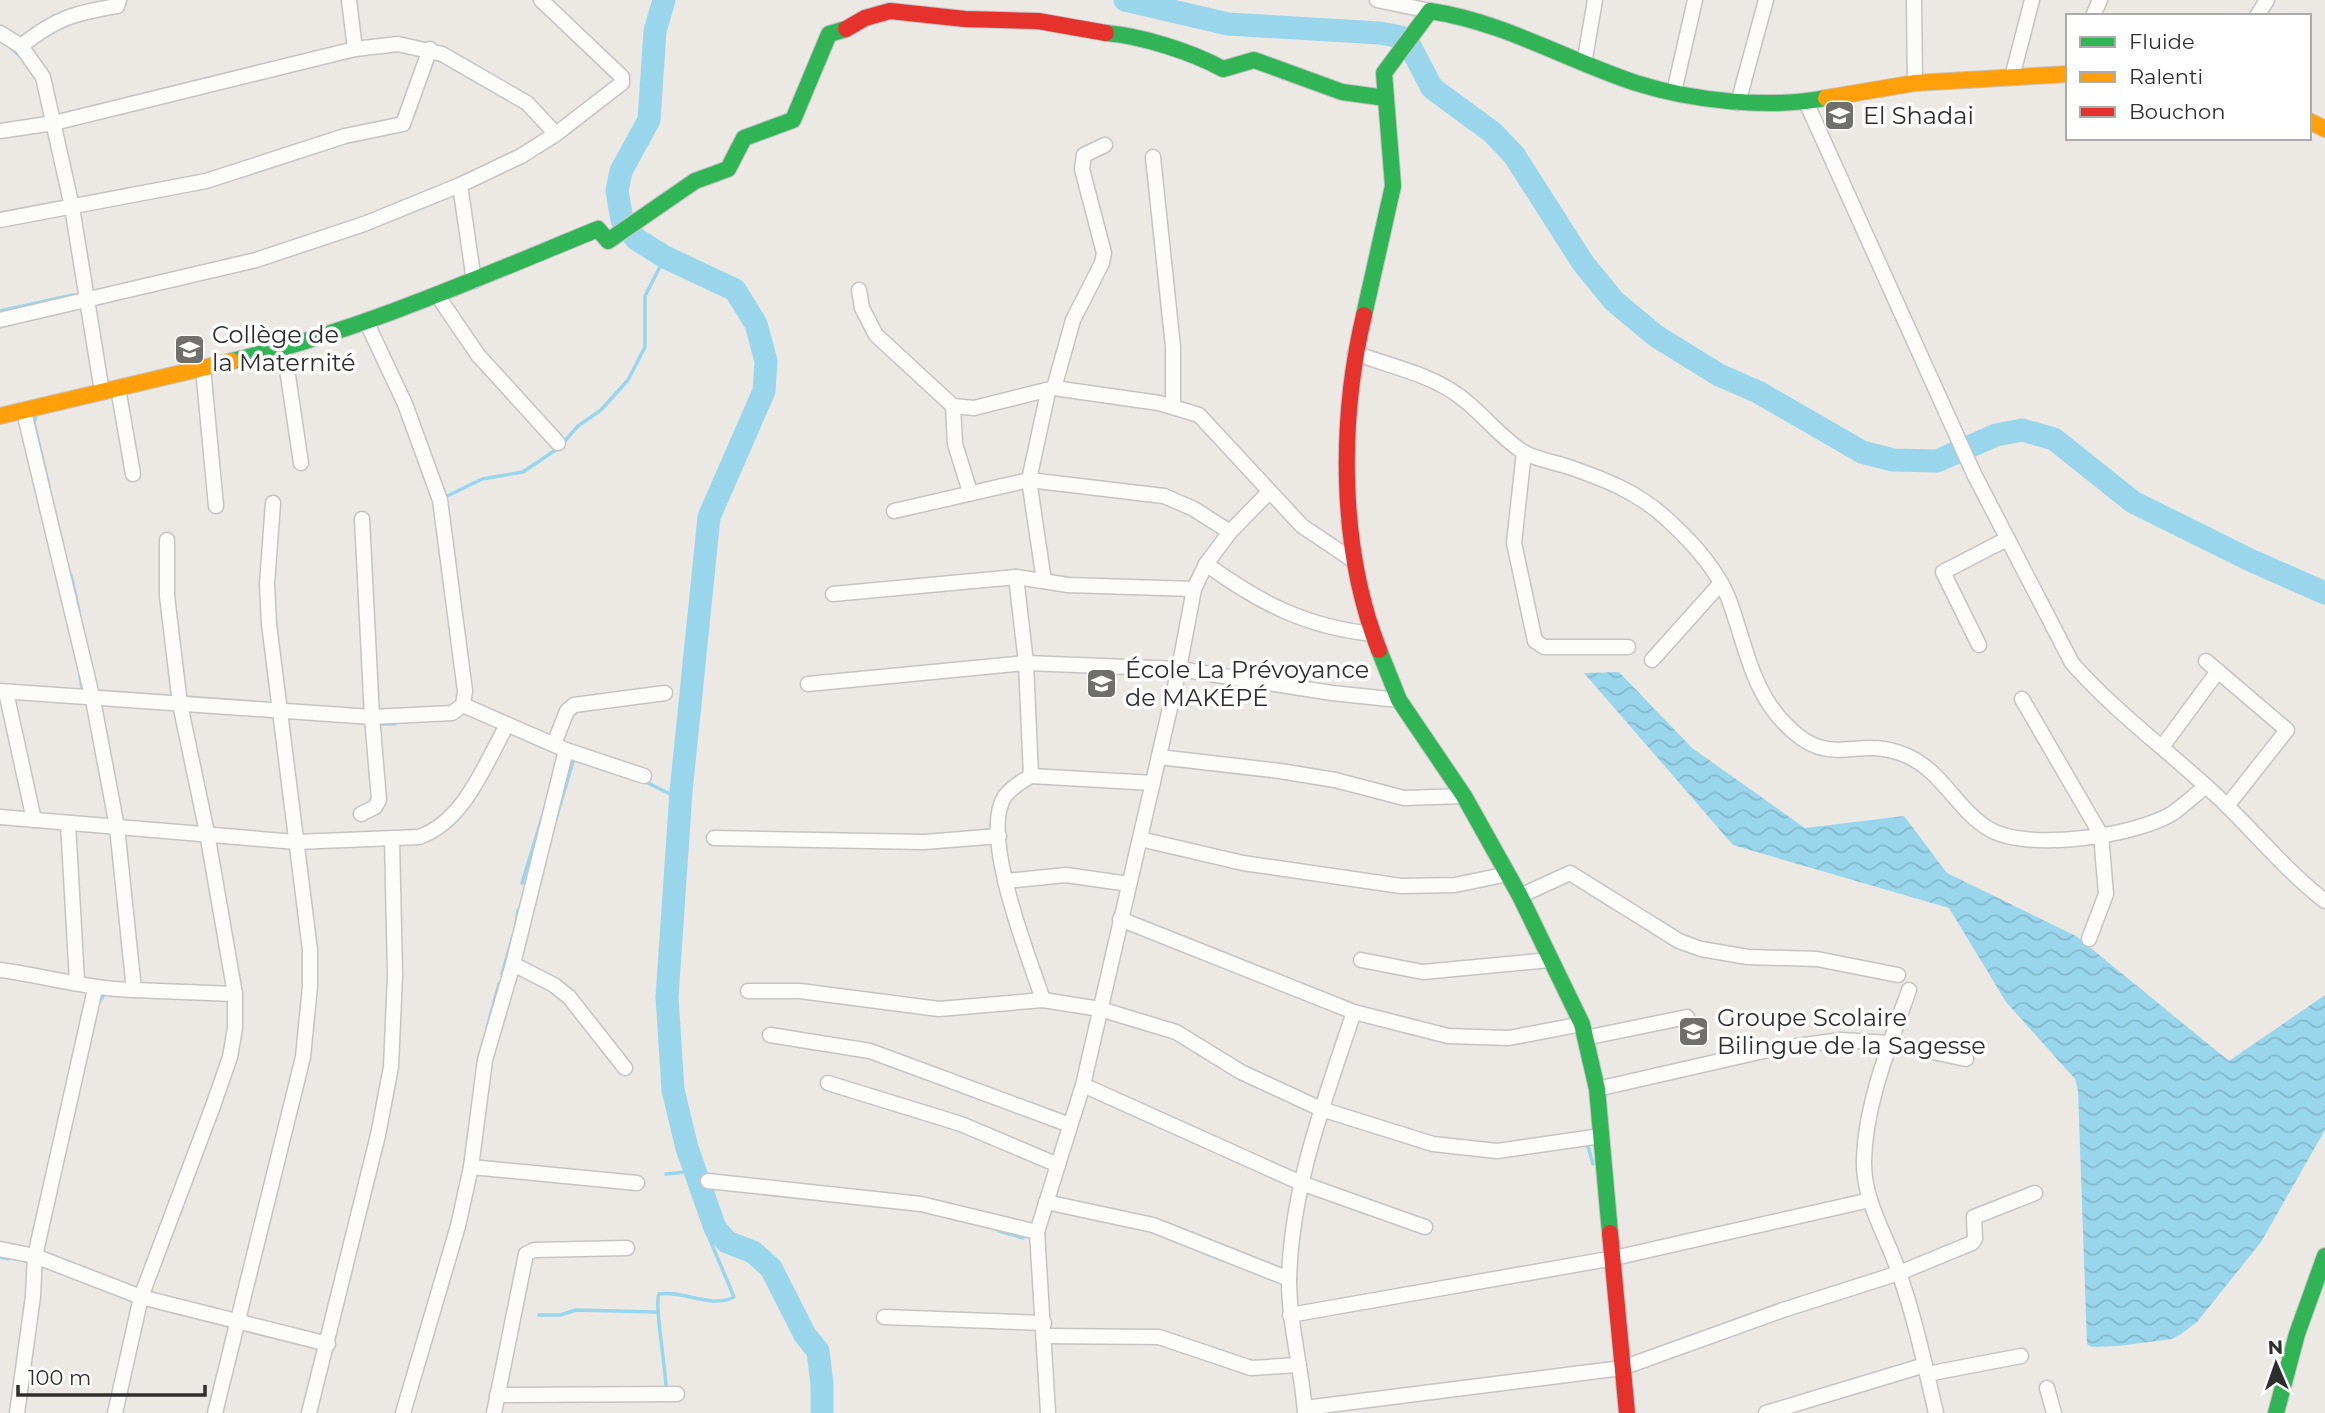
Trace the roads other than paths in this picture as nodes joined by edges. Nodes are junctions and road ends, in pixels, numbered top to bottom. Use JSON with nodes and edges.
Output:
{"nodes":[{"id":1,"x":119,"y":0,"type":"edge"},
{"id":2,"x":349,"y":0,"type":"edge"},
{"id":3,"x":541,"y":0,"type":"edge"},
{"id":4,"x":1377,"y":0,"type":"edge"},
{"id":5,"x":1595,"y":0,"type":"edge"},
{"id":6,"x":1695,"y":0,"type":"edge"},
{"id":7,"x":1766,"y":0,"type":"edge"},
{"id":8,"x":1914,"y":0,"type":"edge"},
{"id":9,"x":2032,"y":0,"type":"edge"},
{"id":10,"x":1430,"y":11,"type":"junction"},
{"id":11,"x":0,"y":33,"type":"edge"},
{"id":12,"x":21,"y":46,"type":"junction"},
{"id":13,"x":355,"y":49,"type":"junction"},
{"id":14,"x":430,"y":49,"type":"junction"},
{"id":15,"x":1584,"y":64,"type":"junction"},
{"id":16,"x":2066,"y":74,"type":"edge"},
{"id":17,"x":2012,"y":76,"type":"junction"},
{"id":18,"x":1915,"y":83,"type":"junction"},
{"id":19,"x":1674,"y":92,"type":"junction"},
{"id":20,"x":1386,"y":97,"type":"junction"},
{"id":21,"x":1806,"y":102,"type":"junction"},
{"id":22,"x":1738,"y":103,"type":"junction"},
{"id":23,"x":54,"y":123,"type":"junction"},
{"id":24,"x":0,"y":131,"type":"edge"},
{"id":25,"x":556,"y":134,"type":"junction"},
{"id":26,"x":1105,"y":145,"type":"dead end"},
{"id":27,"x":1153,"y":157,"type":"dead end"},
{"id":28,"x":460,"y":185,"type":"junction"},
{"id":29,"x":72,"y":207,"type":"junction"},
{"id":30,"x":0,"y":220,"type":"edge"},
{"id":31,"x":474,"y":281,"type":"junction"},
{"id":32,"x":859,"y":290,"type":"dead end"},
{"id":33,"x":437,"y":295,"type":"junction"},
{"id":34,"x":87,"y":301,"type":"junction"},
{"id":35,"x":0,"y":320,"type":"edge"},
{"id":36,"x":366,"y":321,"type":"junction"},
{"id":37,"x":284,"y":349,"type":"junction"},
{"id":38,"x":1355,"y":353,"type":"junction"},
{"id":39,"x":203,"y":368,"type":"junction"},
{"id":40,"x":110,"y":390,"type":"junction"},
{"id":41,"x":1051,"y":390,"type":"junction"},
{"id":42,"x":953,"y":406,"type":"junction"},
{"id":43,"x":1172,"y":407,"type":"junction"},
{"id":44,"x":24,"y":412,"type":"junction"},
{"id":45,"x":0,"y":416,"type":"edge"},
{"id":46,"x":558,"y":443,"type":"dead end"},
{"id":47,"x":1524,"y":452,"type":"junction"},
{"id":48,"x":301,"y":463,"type":"dead end"},
{"id":49,"x":133,"y":474,"type":"dead end"},
{"id":50,"x":1029,"y":480,"type":"junction"},
{"id":51,"x":970,"y":492,"type":"junction"},
{"id":52,"x":1269,"y":492,"type":"junction"},
{"id":53,"x":274,"y":503,"type":"dead end"},
{"id":54,"x":216,"y":506,"type":"dead end"},
{"id":55,"x":894,"y":511,"type":"dead end"},
{"id":56,"x":362,"y":519,"type":"dead end"},
{"id":57,"x":1230,"y":532,"type":"junction"},
{"id":58,"x":2007,"y":539,"type":"junction"},
{"id":59,"x":167,"y":540,"type":"dead end"},
{"id":60,"x":1354,"y":561,"type":"junction"},
{"id":61,"x":1206,"y":564,"type":"junction"},
{"id":62,"x":1016,"y":577,"type":"junction"},
{"id":63,"x":1044,"y":582,"type":"junction"},
{"id":64,"x":1721,"y":583,"type":"junction"},
{"id":65,"x":1194,"y":589,"type":"junction"},
{"id":66,"x":833,"y":594,"type":"dead end"},
{"id":67,"x":1373,"y":634,"type":"junction"},
{"id":68,"x":1979,"y":645,"type":"dead end"},
{"id":69,"x":1628,"y":647,"type":"dead end"},
{"id":70,"x":1652,"y":660,"type":"dead end"},
{"id":71,"x":2206,"y":661,"type":"dead end"},
{"id":72,"x":1027,"y":663,"type":"junction"},
{"id":73,"x":1180,"y":669,"type":"junction"},
{"id":74,"x":2218,"y":671,"type":"junction"},
{"id":75,"x":808,"y":684,"type":"dead end"},
{"id":76,"x":3,"y":692,"type":"edge"},
{"id":77,"x":665,"y":693,"type":"dead end"},
{"id":78,"x":2022,"y":699,"type":"dead end"},
{"id":79,"x":93,"y":700,"type":"junction"},
{"id":80,"x":1399,"y":700,"type":"junction"},
{"id":81,"x":180,"y":704,"type":"junction"},
{"id":82,"x":463,"y":705,"type":"junction"},
{"id":83,"x":281,"y":712,"type":"junction"},
{"id":84,"x":372,"y":717,"type":"junction"},
{"id":85,"x":507,"y":725,"type":"junction"},
{"id":86,"x":560,"y":747,"type":"junction"},
{"id":87,"x":2162,"y":747,"type":"junction"},
{"id":88,"x":1160,"y":757,"type":"junction"},
{"id":89,"x":644,"y":776,"type":"dead end"},
{"id":90,"x":1031,"y":776,"type":"junction"},
{"id":91,"x":1153,"y":783,"type":"junction"},
{"id":92,"x":2206,"y":786,"type":"junction"},
{"id":93,"x":1464,"y":796,"type":"junction"},
{"id":94,"x":2227,"y":806,"type":"junction"},
{"id":95,"x":361,"y":814,"type":"dead end"},
{"id":96,"x":0,"y":817,"type":"edge"},
{"id":97,"x":34,"y":820,"type":"junction"},
{"id":98,"x":68,"y":823,"type":"junction"},
{"id":99,"x":117,"y":827,"type":"junction"},
{"id":100,"x":207,"y":832,"type":"junction"},
{"id":101,"x":2101,"y":835,"type":"junction"},
{"id":102,"x":999,"y":836,"type":"junction"},
{"id":103,"x":714,"y":838,"type":"dead end"},
{"id":104,"x":392,"y":839,"type":"junction"},
{"id":105,"x":1140,"y":839,"type":"junction"},
{"id":106,"x":296,"y":842,"type":"junction"},
{"id":107,"x":1508,"y":874,"type":"junction"},
{"id":108,"x":1005,"y":881,"type":"junction"},
{"id":109,"x":1129,"y":884,"type":"junction"},
{"id":110,"x":1520,"y":896,"type":"junction"},
{"id":111,"x":2325,"y":901,"type":"edge"},
{"id":112,"x":1120,"y":919,"type":"junction"},
{"id":113,"x":2089,"y":939,"type":"dead end"},
{"id":114,"x":1361,"y":960,"type":"dead end"},
{"id":115,"x":1550,"y":960,"type":"junction"},
{"id":116,"x":513,"y":964,"type":"junction"},
{"id":117,"x":0,"y":970,"type":"edge"},
{"id":118,"x":1898,"y":975,"type":"dead end"},
{"id":119,"x":77,"y":981,"type":"junction"},
{"id":120,"x":95,"y":989,"type":"junction"},
{"id":121,"x":134,"y":990,"type":"junction"},
{"id":122,"x":1909,"y":990,"type":"dead end"},
{"id":123,"x":748,"y":991,"type":"dead end"},
{"id":124,"x":235,"y":994,"type":"junction"},
{"id":125,"x":1043,"y":1000,"type":"junction"},
{"id":126,"x":1100,"y":1009,"type":"junction"},
{"id":127,"x":1354,"y":1012,"type":"junction"},
{"id":128,"x":1687,"y":1017,"type":"dead end"},
{"id":129,"x":1584,"y":1031,"type":"junction"},
{"id":130,"x":770,"y":1035,"type":"dead end"},
{"id":131,"x":1890,"y":1043,"type":"junction"},
{"id":132,"x":1966,"y":1059,"type":"dead end"},
{"id":133,"x":625,"y":1068,"type":"dead end"},
{"id":134,"x":828,"y":1083,"type":"dead end"},
{"id":135,"x":1083,"y":1085,"type":"junction"},
{"id":136,"x":1597,"y":1089,"type":"junction"},
{"id":137,"x":1321,"y":1109,"type":"junction"},
{"id":138,"x":1070,"y":1125,"type":"junction"},
{"id":139,"x":1601,"y":1136,"type":"junction"},
{"id":140,"x":1058,"y":1165,"type":"junction"},
{"id":141,"x":471,"y":1167,"type":"junction"},
{"id":142,"x":708,"y":1181,"type":"dead end"},
{"id":143,"x":637,"y":1183,"type":"dead end"},
{"id":144,"x":1301,"y":1183,"type":"junction"},
{"id":145,"x":2035,"y":1193,"type":"dead end"},
{"id":146,"x":1870,"y":1200,"type":"junction"},
{"id":147,"x":1046,"y":1202,"type":"junction"},
{"id":148,"x":1425,"y":1227,"type":"dead end"},
{"id":149,"x":1037,"y":1232,"type":"junction"},
{"id":150,"x":627,"y":1248,"type":"dead end"},
{"id":151,"x":0,"y":1249,"type":"edge"},
{"id":152,"x":35,"y":1256,"type":"junction"},
{"id":153,"x":2325,"y":1256,"type":"edge"},
{"id":154,"x":1614,"y":1258,"type":"junction"},
{"id":155,"x":1899,"y":1273,"type":"junction"},
{"id":156,"x":1289,"y":1279,"type":"junction"},
{"id":157,"x":2319,"y":1291,"type":"edge"},
{"id":158,"x":141,"y":1297,"type":"junction"},
{"id":159,"x":1290,"y":1315,"type":"junction"},
{"id":160,"x":884,"y":1317,"type":"dead end"},
{"id":161,"x":238,"y":1321,"type":"junction"},
{"id":162,"x":1044,"y":1329,"type":"junction"},
{"id":163,"x":328,"y":1344,"type":"junction"},
{"id":164,"x":2021,"y":1356,"type":"dead end"},
{"id":165,"x":1299,"y":1364,"type":"junction"},
{"id":166,"x":1622,"y":1367,"type":"junction"},
{"id":167,"x":1926,"y":1370,"type":"junction"},
{"id":168,"x":2047,"y":1388,"type":"dead end"},
{"id":169,"x":677,"y":1394,"type":"dead end"},
{"id":170,"x":497,"y":1395,"type":"junction"},
{"id":171,"x":1305,"y":1410,"type":"edge"},
{"id":172,"x":17,"y":1413,"type":"edge"},
{"id":173,"x":115,"y":1413,"type":"edge"},
{"id":174,"x":215,"y":1413,"type":"edge"},
{"id":175,"x":309,"y":1413,"type":"edge"},
{"id":176,"x":403,"y":1413,"type":"edge"},
{"id":177,"x":494,"y":1413,"type":"edge"},
{"id":178,"x":1048,"y":1413,"type":"edge"},
{"id":179,"x":1627,"y":1413,"type":"edge"},
{"id":180,"x":1766,"y":1413,"type":"edge"},
{"id":181,"x":1936,"y":1413,"type":"edge"},
{"id":182,"x":2054,"y":1413,"type":"edge"},
{"id":183,"x":2276,"y":1413,"type":"edge"}],
"edges":[{"from":1,"to":12,"type":"street"},
{"from":2,"to":13,"type":"street"},
{"from":3,"to":25,"type":"street"},
{"from":4,"to":10,"type":"street"},
{"from":5,"to":15,"type":"street"},
{"from":6,"to":19,"type":"street"},
{"from":7,"to":22,"type":"street"},
{"from":8,"to":18,"type":"street"},
{"from":9,"to":17,"type":"street"},
{"from":10,"to":15,"type":"street"},
{"from":10,"to":20,"type":"street"},
{"from":11,"to":12,"type":"street"},
{"from":12,"to":23,"type":"street"},
{"from":13,"to":14,"type":"street"},
{"from":13,"to":23,"type":"street"},
{"from":14,"to":25,"type":"street"},
{"from":14,"to":29,"type":"street"},
{"from":15,"to":19,"type":"street"},
{"from":16,"to":17,"type":"street"},
{"from":17,"to":18,"type":"street"},
{"from":18,"to":21,"type":"street"},
{"from":19,"to":22,"type":"street"},
{"from":20,"to":31,"type":"street"},
{"from":20,"to":38,"type":"street"},
{"from":21,"to":22,"type":"street"},
{"from":21,"to":58,"type":"street"},
{"from":23,"to":24,"type":"street"},
{"from":23,"to":29,"type":"street"},
{"from":25,"to":28,"type":"street"},
{"from":26,"to":41,"type":"street"},
{"from":27,"to":43,"type":"street"},
{"from":28,"to":31,"type":"street"},
{"from":28,"to":34,"type":"street"},
{"from":29,"to":30,"type":"street"},
{"from":29,"to":34,"type":"street"},
{"from":31,"to":33,"type":"street"},
{"from":32,"to":42,"type":"street"},
{"from":33,"to":36,"type":"street"},
{"from":33,"to":46,"type":"street"},
{"from":34,"to":35,"type":"street"},
{"from":34,"to":40,"type":"street"},
{"from":36,"to":37,"type":"street"},
{"from":36,"to":82,"type":"street"},
{"from":37,"to":39,"type":"street"},
{"from":37,"to":48,"type":"street"},
{"from":38,"to":47,"type":"street"},
{"from":38,"to":60,"type":"street"},
{"from":39,"to":40,"type":"street"},
{"from":39,"to":54,"type":"street"},
{"from":40,"to":44,"type":"street"},
{"from":40,"to":49,"type":"street"},
{"from":41,"to":42,"type":"street"},
{"from":41,"to":43,"type":"street"},
{"from":41,"to":50,"type":"street"},
{"from":42,"to":51,"type":"street"},
{"from":43,"to":52,"type":"street"},
{"from":44,"to":45,"type":"street"},
{"from":44,"to":79,"type":"street"},
{"from":47,"to":64,"type":"street"},
{"from":47,"to":69,"type":"street"},
{"from":50,"to":51,"type":"street"},
{"from":50,"to":57,"type":"street"},
{"from":50,"to":63,"type":"street"},
{"from":51,"to":55,"type":"street"},
{"from":52,"to":57,"type":"street"},
{"from":52,"to":60,"type":"street"},
{"from":53,"to":83,"type":"street"},
{"from":56,"to":84,"type":"street"},
{"from":57,"to":61,"type":"street"},
{"from":58,"to":68,"type":"street"},
{"from":58,"to":87,"type":"street"},
{"from":59,"to":81,"type":"street"},
{"from":60,"to":67,"type":"street"},
{"from":61,"to":65,"type":"street"},
{"from":61,"to":67,"type":"street"},
{"from":62,"to":63,"type":"street"},
{"from":62,"to":66,"type":"street"},
{"from":62,"to":72,"type":"street"},
{"from":63,"to":65,"type":"street"},
{"from":64,"to":70,"type":"street"},
{"from":64,"to":101,"type":"street"},
{"from":65,"to":73,"type":"street"},
{"from":67,"to":80,"type":"street"},
{"from":71,"to":74,"type":"street"},
{"from":72,"to":73,"type":"street"},
{"from":72,"to":75,"type":"street"},
{"from":72,"to":90,"type":"street"},
{"from":73,"to":80,"type":"street"},
{"from":73,"to":88,"type":"street"},
{"from":74,"to":87,"type":"street"},
{"from":74,"to":94,"type":"street"},
{"from":76,"to":79,"type":"street"},
{"from":76,"to":97,"type":"street"},
{"from":77,"to":86,"type":"street"},
{"from":78,"to":101,"type":"street"},
{"from":79,"to":81,"type":"street"},
{"from":79,"to":99,"type":"street"},
{"from":80,"to":93,"type":"street"},
{"from":81,"to":83,"type":"street"},
{"from":81,"to":100,"type":"street"},
{"from":82,"to":84,"type":"street"},
{"from":82,"to":85,"type":"street"},
{"from":83,"to":84,"type":"street"},
{"from":83,"to":106,"type":"street"},
{"from":84,"to":95,"type":"street"},
{"from":85,"to":86,"type":"street"},
{"from":85,"to":104,"type":"street"},
{"from":86,"to":89,"type":"street"},
{"from":86,"to":116,"type":"street"},
{"from":87,"to":92,"type":"street"},
{"from":88,"to":91,"type":"street"},
{"from":88,"to":93,"type":"street"},
{"from":90,"to":91,"type":"street"},
{"from":90,"to":102,"type":"street"},
{"from":91,"to":105,"type":"street"},
{"from":92,"to":94,"type":"street"},
{"from":92,"to":101,"type":"street"},
{"from":93,"to":107,"type":"street"},
{"from":94,"to":111,"type":"street"},
{"from":96,"to":97,"type":"street"},
{"from":97,"to":98,"type":"street"},
{"from":98,"to":99,"type":"street"},
{"from":98,"to":119,"type":"street"},
{"from":99,"to":100,"type":"street"},
{"from":99,"to":121,"type":"street"},
{"from":100,"to":106,"type":"street"},
{"from":100,"to":124,"type":"street"},
{"from":101,"to":113,"type":"street"},
{"from":102,"to":103,"type":"street"},
{"from":102,"to":108,"type":"street"},
{"from":104,"to":106,"type":"street"},
{"from":104,"to":163,"type":"street"},
{"from":105,"to":107,"type":"street"},
{"from":105,"to":109,"type":"street"},
{"from":106,"to":161,"type":"street"},
{"from":107,"to":110,"type":"street"},
{"from":108,"to":109,"type":"street"},
{"from":108,"to":125,"type":"street"},
{"from":109,"to":112,"type":"street"},
{"from":110,"to":115,"type":"street"},
{"from":110,"to":118,"type":"street"},
{"from":112,"to":126,"type":"street"},
{"from":112,"to":127,"type":"street"},
{"from":114,"to":115,"type":"street"},
{"from":115,"to":129,"type":"street"},
{"from":116,"to":133,"type":"street"},
{"from":116,"to":141,"type":"street"},
{"from":117,"to":119,"type":"street"},
{"from":119,"to":120,"type":"street"},
{"from":120,"to":121,"type":"street"},
{"from":120,"to":152,"type":"street"},
{"from":121,"to":124,"type":"street"},
{"from":122,"to":131,"type":"street"},
{"from":123,"to":125,"type":"street"},
{"from":124,"to":158,"type":"street"},
{"from":125,"to":126,"type":"street"},
{"from":126,"to":135,"type":"street"},
{"from":126,"to":137,"type":"street"},
{"from":127,"to":129,"type":"street"},
{"from":127,"to":137,"type":"street"},
{"from":128,"to":129,"type":"street"},
{"from":129,"to":136,"type":"street"},
{"from":130,"to":138,"type":"street"},
{"from":131,"to":132,"type":"street"},
{"from":131,"to":136,"type":"street"},
{"from":131,"to":146,"type":"street"},
{"from":134,"to":140,"type":"street"},
{"from":135,"to":138,"type":"street"},
{"from":135,"to":144,"type":"street"},
{"from":136,"to":139,"type":"street"},
{"from":137,"to":139,"type":"street"},
{"from":137,"to":144,"type":"street"},
{"from":138,"to":140,"type":"street"},
{"from":139,"to":154,"type":"street"},
{"from":140,"to":147,"type":"street"},
{"from":141,"to":143,"type":"street"},
{"from":141,"to":176,"type":"street"},
{"from":142,"to":149,"type":"street"},
{"from":144,"to":148,"type":"street"},
{"from":144,"to":156,"type":"street"},
{"from":145,"to":155,"type":"street"},
{"from":146,"to":154,"type":"street"},
{"from":146,"to":155,"type":"street"},
{"from":147,"to":149,"type":"street"},
{"from":147,"to":156,"type":"street"},
{"from":149,"to":162,"type":"street"},
{"from":150,"to":170,"type":"street"},
{"from":151,"to":152,"type":"street"},
{"from":152,"to":158,"type":"street"},
{"from":152,"to":172,"type":"street"},
{"from":153,"to":157,"type":"street"},
{"from":154,"to":159,"type":"street"},
{"from":154,"to":166,"type":"street"},
{"from":155,"to":166,"type":"street"},
{"from":155,"to":167,"type":"street"},
{"from":156,"to":159,"type":"street"},
{"from":157,"to":183,"type":"street"},
{"from":158,"to":161,"type":"street"},
{"from":158,"to":173,"type":"street"},
{"from":159,"to":165,"type":"street"},
{"from":160,"to":162,"type":"street"},
{"from":161,"to":163,"type":"street"},
{"from":161,"to":174,"type":"street"},
{"from":162,"to":165,"type":"street"},
{"from":162,"to":178,"type":"street"},
{"from":163,"to":175,"type":"street"},
{"from":164,"to":167,"type":"street"},
{"from":165,"to":171,"type":"street"},
{"from":166,"to":171,"type":"street"},
{"from":166,"to":179,"type":"street"},
{"from":167,"to":180,"type":"street"},
{"from":167,"to":181,"type":"street"},
{"from":168,"to":182,"type":"street"},
{"from":169,"to":170,"type":"street"},
{"from":170,"to":177,"type":"street"}]}
